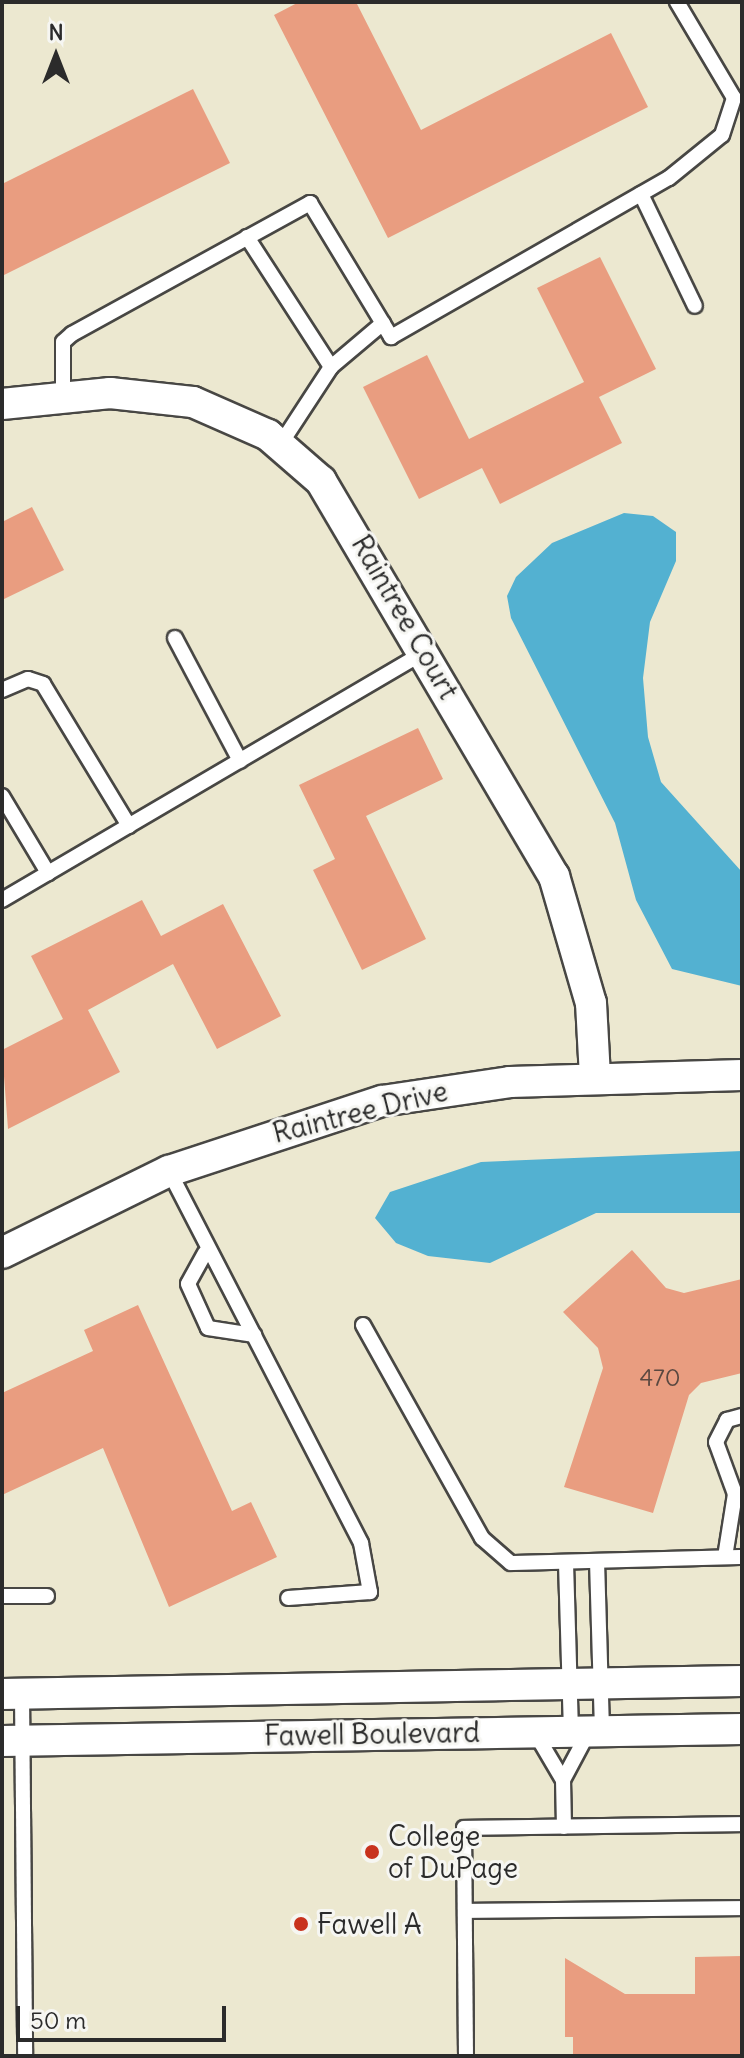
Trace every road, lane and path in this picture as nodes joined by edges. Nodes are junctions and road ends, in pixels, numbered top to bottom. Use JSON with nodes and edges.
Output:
{"nodes":[{"id":1,"x":677,"y":2,"type":"edge"},
{"id":2,"x":641,"y":194,"type":"junction"},
{"id":3,"x":247,"y":237,"type":"junction"},
{"id":4,"x":695,"y":306,"type":"dead end"},
{"id":5,"x":383,"y":323,"type":"junction"},
{"id":6,"x":331,"y":367,"type":"junction"},
{"id":7,"x":63,"y":395,"type":"junction"},
{"id":8,"x":2,"y":404,"type":"edge"},
{"id":9,"x":280,"y":445,"type":"junction"},
{"id":10,"x":175,"y":638,"type":"dead end"},
{"id":11,"x":425,"y":652,"type":"junction"},
{"id":12,"x":2,"y":690,"type":"edge"},
{"id":13,"x":240,"y":761,"type":"junction"},
{"id":14,"x":2,"y":796,"type":"edge"},
{"id":15,"x":129,"y":826,"type":"junction"},
{"id":16,"x":48,"y":873,"type":"junction"},
{"id":17,"x":2,"y":900,"type":"edge"},
{"id":18,"x":742,"y":1075,"type":"edge"},
{"id":19,"x":595,"y":1077,"type":"junction"},
{"id":20,"x":169,"y":1171,"type":"junction"},
{"id":21,"x":2,"y":1253,"type":"edge"},
{"id":22,"x":205,"y":1253,"type":"junction"},
{"id":23,"x":363,"y":1325,"type":"dead end"},
{"id":24,"x":254,"y":1335,"type":"junction"},
{"id":25,"x":742,"y":1416,"type":"edge"},
{"id":26,"x":739,"y":1490,"type":"edge"},
{"id":27,"x":725,"y":1557,"type":"junction"},
{"id":28,"x":742,"y":1557,"type":"edge"},
{"id":29,"x":597,"y":1561,"type":"junction"},
{"id":30,"x":566,"y":1563,"type":"junction"},
{"id":31,"x":2,"y":1596,"type":"edge"},
{"id":32,"x":47,"y":1596,"type":"dead end"},
{"id":33,"x":288,"y":1598,"type":"dead end"},
{"id":34,"x":742,"y":1681,"type":"edge"},
{"id":35,"x":600,"y":1684,"type":"junction"},
{"id":36,"x":569,"y":1685,"type":"junction"},
{"id":37,"x":12,"y":1694,"type":"edge"},
{"id":38,"x":742,"y":1729,"type":"edge"},
{"id":39,"x":587,"y":1730,"type":"junction"},
{"id":40,"x":534,"y":1731,"type":"junction"},
{"id":41,"x":12,"y":1741,"type":"edge"},
{"id":42,"x":563,"y":1780,"type":"junction"},
{"id":43,"x":742,"y":1824,"type":"edge"},
{"id":44,"x":564,"y":1827,"type":"junction"},
{"id":45,"x":742,"y":1908,"type":"edge"},
{"id":46,"x":465,"y":1911,"type":"junction"},
{"id":47,"x":25,"y":2056,"type":"edge"},
{"id":48,"x":466,"y":2056,"type":"edge"}],
"edges":[{"from":1,"to":2,"type":"lane"},
{"from":2,"to":4,"type":"lane"},
{"from":2,"to":5,"type":"lane"},
{"from":3,"to":5,"type":"lane"},
{"from":3,"to":6,"type":"lane"},
{"from":3,"to":7,"type":"lane"},
{"from":5,"to":6,"type":"lane"},
{"from":6,"to":9,"type":"lane"},
{"from":7,"to":8,"type":"street","name":"Raintree Court"},
{"from":7,"to":9,"type":"street","name":"Raintree Court"},
{"from":9,"to":11,"type":"street","name":"Raintree Court"},
{"from":10,"to":13,"type":"lane"},
{"from":11,"to":13,"type":"lane"},
{"from":11,"to":19,"type":"street","name":"Raintree Court"},
{"from":12,"to":15,"type":"lane"},
{"from":13,"to":15,"type":"lane"},
{"from":14,"to":16,"type":"lane"},
{"from":15,"to":16,"type":"lane"},
{"from":16,"to":17,"type":"lane"},
{"from":18,"to":19,"type":"street","name":"Raintree Drive"},
{"from":19,"to":20,"type":"street","name":"Raintree Drive"},
{"from":20,"to":21,"type":"street","name":"Raintree Drive"},
{"from":20,"to":22,"type":"lane"},
{"from":22,"to":24,"type":"lane"},
{"from":22,"to":24,"type":"lane"},
{"from":23,"to":30,"type":"lane"},
{"from":24,"to":33,"type":"lane"},
{"from":25,"to":26,"type":"lane"},
{"from":26,"to":27,"type":"lane"},
{"from":27,"to":28,"type":"lane"},
{"from":27,"to":29,"type":"lane"},
{"from":29,"to":30,"type":"lane"},
{"from":29,"to":35,"type":"lane"},
{"from":30,"to":36,"type":"lane"},
{"from":31,"to":32,"type":"lane"},
{"from":34,"to":35,"type":"street","name":"Fawell Boulevard"},
{"from":35,"to":36,"type":"street","name":"Fawell Boulevard"},
{"from":35,"to":39,"type":"lane"},
{"from":36,"to":37,"type":"street","name":"Fawell Boulevard"},
{"from":36,"to":39,"type":"lane"},
{"from":37,"to":41,"type":"lane"},
{"from":38,"to":39,"type":"street","name":"Fawell Boulevard"},
{"from":39,"to":40,"type":"street","name":"Fawell Boulevard"},
{"from":39,"to":42,"type":"lane"},
{"from":40,"to":41,"type":"street","name":"Fawell Boulevard"},
{"from":40,"to":42,"type":"lane"},
{"from":41,"to":47,"type":"lane"},
{"from":42,"to":44,"type":"lane"},
{"from":43,"to":44,"type":"lane"},
{"from":44,"to":46,"type":"lane"},
{"from":45,"to":46,"type":"lane"},
{"from":46,"to":48,"type":"lane"}]}
